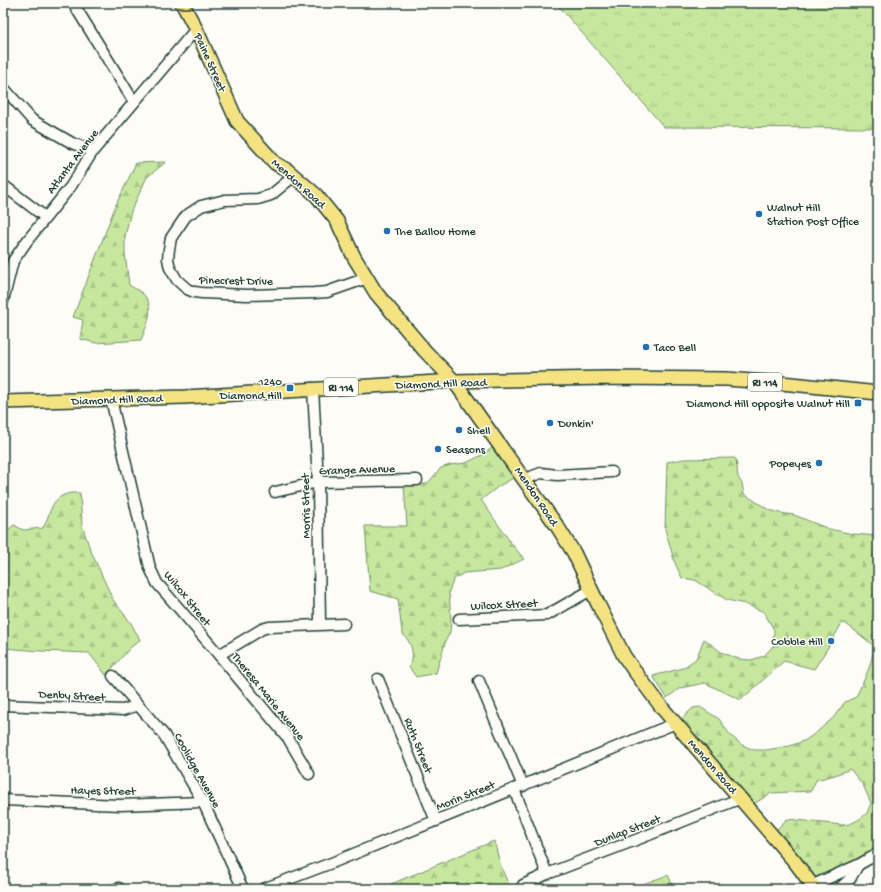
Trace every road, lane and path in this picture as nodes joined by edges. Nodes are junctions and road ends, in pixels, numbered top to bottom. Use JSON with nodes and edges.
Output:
{"nodes":[{"id":1,"x":73,"y":3,"type":"edge"},
{"id":2,"x":182,"y":3,"type":"edge"},
{"id":3,"x":196,"y":29,"type":"junction"},
{"id":4,"x":3,"y":87,"type":"edge"},
{"id":5,"x":134,"y":102,"type":"junction"},
{"id":6,"x":238,"y":121,"type":"joint"},
{"id":7,"x":93,"y":151,"type":"junction"},
{"id":8,"x":294,"y":176,"type":"junction"},
{"id":9,"x":3,"y":186,"type":"edge"},
{"id":10,"x":45,"y":217,"type":"junction"},
{"id":11,"x":367,"y":278,"type":"junction"},
{"id":12,"x":3,"y":301,"type":"edge"},
{"id":13,"x":454,"y":381,"type":"junction"},
{"id":14,"x":313,"y":388,"type":"junction"},
{"id":15,"x":878,"y":393,"type":"edge"},
{"id":16,"x":111,"y":399,"type":"junction"},
{"id":17,"x":3,"y":402,"type":"edge"},
{"id":18,"x":612,"y":472,"type":"dead end"},
{"id":19,"x":525,"y":479,"type":"junction"},
{"id":20,"x":417,"y":480,"type":"dead end"},
{"id":21,"x":318,"y":482,"type":"junction"},
{"id":22,"x":275,"y":492,"type":"dead end"},
{"id":23,"x":591,"y":590,"type":"junction"},
{"id":24,"x":459,"y":619,"type":"dead end"},
{"id":25,"x":320,"y":624,"type":"junction"},
{"id":26,"x":344,"y":624,"type":"dead end"},
{"id":27,"x":219,"y":655,"type":"junction"},
{"id":28,"x":113,"y":676,"type":"dead end"},
{"id":29,"x":378,"y":679,"type":"dead end"},
{"id":30,"x":479,"y":681,"type":"dead end"},
{"id":31,"x":138,"y":704,"type":"junction"},
{"id":32,"x":3,"y":705,"type":"edge"},
{"id":33,"x":676,"y":723,"type":"junction"},
{"id":34,"x":309,"y":774,"type":"dead end"},
{"id":35,"x":519,"y":787,"type":"junction"},
{"id":36,"x":741,"y":798,"type":"junction"},
{"id":37,"x":3,"y":800,"type":"edge"},
{"id":38,"x":203,"y":802,"type":"junction"},
{"id":39,"x":436,"y":821,"type":"junction"},
{"id":40,"x":878,"y":852,"type":"edge"},
{"id":41,"x":858,"y":865,"type":"junction"},
{"id":42,"x":547,"y":874,"type":"junction"},
{"id":43,"x":523,"y":885,"type":"dead end"},
{"id":44,"x":814,"y":887,"type":"edge"},
{"id":45,"x":243,"y":889,"type":"edge"},
{"id":46,"x":263,"y":889,"type":"edge"},
{"id":47,"x":839,"y":889,"type":"edge"}],
"edges":[{"from":1,"to":5,"type":"street"},
{"from":2,"to":3,"type":"main road","name":"Paine Street"},
{"from":3,"to":5,"type":"street","name":"Atlanta Avenue"},
{"from":3,"to":6,"type":"main road","name":"Paine Street"},
{"from":4,"to":7,"type":"street"},
{"from":5,"to":7,"type":"street","name":"Atlanta Avenue"},
{"from":6,"to":8,"type":"main road","name":"Mendon Road"},
{"from":7,"to":10,"type":"street","name":"Atlanta Avenue"},
{"from":8,"to":11,"type":"main road","name":"Mendon Road"},
{"from":8,"to":11,"type":"street","name":"Pinecrest Drive"},
{"from":9,"to":10,"type":"street"},
{"from":10,"to":12,"type":"street","name":"Atlanta Avenue"},
{"from":11,"to":13,"type":"main road","name":"Mendon Road"},
{"from":13,"to":14,"type":"main road","name":"Diamond Hill Road","number":"RI 114"},
{"from":13,"to":15,"type":"main road","name":"Diamond Hill Road","number":"RI 114"},
{"from":13,"to":19,"type":"main road","name":"Mendon Road"},
{"from":14,"to":16,"type":"main road","name":"Diamond Hill Road","number":"RI 114"},
{"from":14,"to":21,"type":"street","name":"Morris Street"},
{"from":16,"to":17,"type":"main road","name":"Diamond Hill Road","number":"RI 114"},
{"from":16,"to":27,"type":"street","name":"Wilcox Street"},
{"from":18,"to":19,"type":"street"},
{"from":19,"to":23,"type":"main road","name":"Mendon Road"},
{"from":20,"to":21,"type":"street","name":"Grange Avenue"},
{"from":21,"to":22,"type":"street","name":"Grange Avenue"},
{"from":21,"to":25,"type":"street","name":"Morris Street"},
{"from":23,"to":24,"type":"street","name":"Wilcox Street"},
{"from":23,"to":33,"type":"main road","name":"Mendon Road"},
{"from":25,"to":26,"type":"street"},
{"from":25,"to":27,"type":"street"},
{"from":27,"to":34,"type":"street","name":"Theresa Marie Avenue"},
{"from":28,"to":31,"type":"street","name":"Coolidge Avenue"},
{"from":29,"to":39,"type":"street","name":"Ruth Street"},
{"from":30,"to":35,"type":"street"},
{"from":31,"to":32,"type":"street","name":"Denby Street"},
{"from":31,"to":38,"type":"street","name":"Coolidge Avenue"},
{"from":33,"to":35,"type":"street","name":"Morin Street"},
{"from":33,"to":36,"type":"main road","name":"Mendon Road"},
{"from":35,"to":39,"type":"street","name":"Morin Street"},
{"from":35,"to":42,"type":"street"},
{"from":36,"to":42,"type":"street","name":"Dunlap Street"},
{"from":36,"to":44,"type":"main road","name":"Mendon Road"},
{"from":37,"to":38,"type":"street","name":"Hayes Street"},
{"from":38,"to":45,"type":"street","name":"Coolidge Avenue"},
{"from":39,"to":46,"type":"street","name":"Morin Street"},
{"from":40,"to":41,"type":"street"},
{"from":41,"to":44,"type":"street"},
{"from":41,"to":47,"type":"street"},
{"from":42,"to":43,"type":"street","name":"Dunlap Street"}]}
